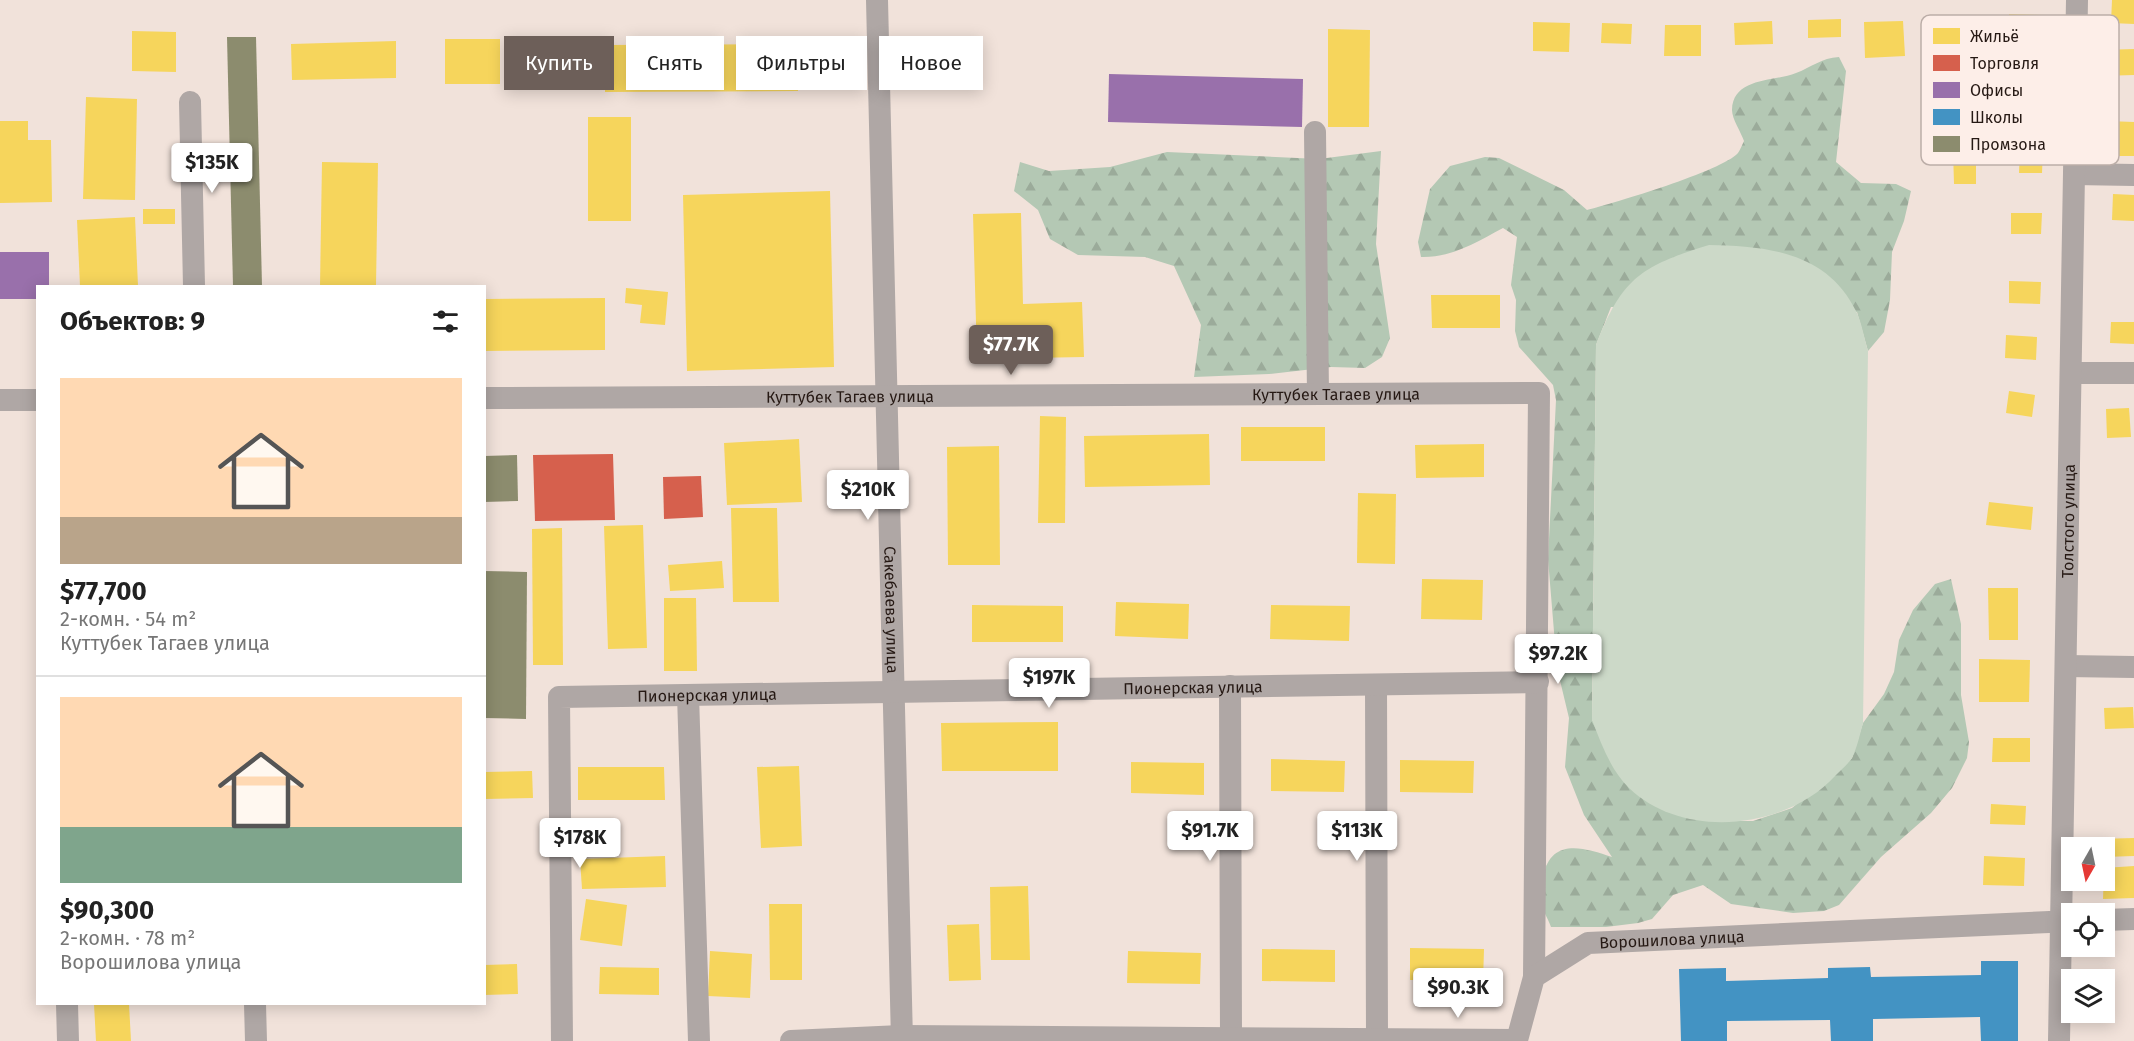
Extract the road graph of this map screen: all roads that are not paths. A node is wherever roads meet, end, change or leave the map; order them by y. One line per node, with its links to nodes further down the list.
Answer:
1 (877, 0): 13 (street, Сакебаева улица)
2 (2077, 0): 3 (street, Толстого улица)
3 (2077, 15)
4 (190, 102): 9 (street)
5 (1315, 132): 12 (street)
6 (2074, 165): 7 (street, Толстого улица)
7 (2074, 174): 8 (street); 10 (street, Толстого улица)
8 (2134, 175)
9 (194, 285)
10 (2071, 373): 11 (street); 17 (street, Толстого улица)
11 (2134, 373)
12 (1318, 394): 13 (street, Куттубек Тагаев улица); 19 (street, Куттубек Тагаев улица)
13 (885, 396): 14 (street, Куттубек Тагаев улица); 22 (street, Сакебаева улица)
14 (486, 398)
15 (0, 400): 16 (street)
16 (36, 400)
17 (2066, 666): 18 (street); 24 (street, Толстого улица)
18 (2134, 667)
19 (1538, 682): 20 (street, Пионерская улица); 29 (street)
20 (1376, 685): 21 (street, Пионерская улица); 34 (street)
21 (1230, 686): 22 (street, Пионерская улица); 32 (street)
22 (893, 690): 23 (street, Пионерская улица); 33 (street, Сакебаева улица)
23 (688, 695): 38 (street, Пионерская улица); 39 (street)
24 (2066, 903)
25 (2134, 919): 26 (street)
26 (2115, 920)
27 (2061, 921): 29 (street, Ворошилова улица)
28 (2064, 957): 41 (street, Толстого улица)
29 (1534, 977): 35 (street)
30 (67, 1005): 36 (street)
31 (255, 1005): 37 (street)
32 (1231, 1038): 33 (street); 34 (street)
33 (902, 1039): 40 (street)
34 (1377, 1039): 35 (street)
35 (1517, 1040)
36 (68, 1041)
37 (256, 1041)
38 (562, 1041)
39 (699, 1041)
40 (791, 1041)
41 (2059, 1041)

